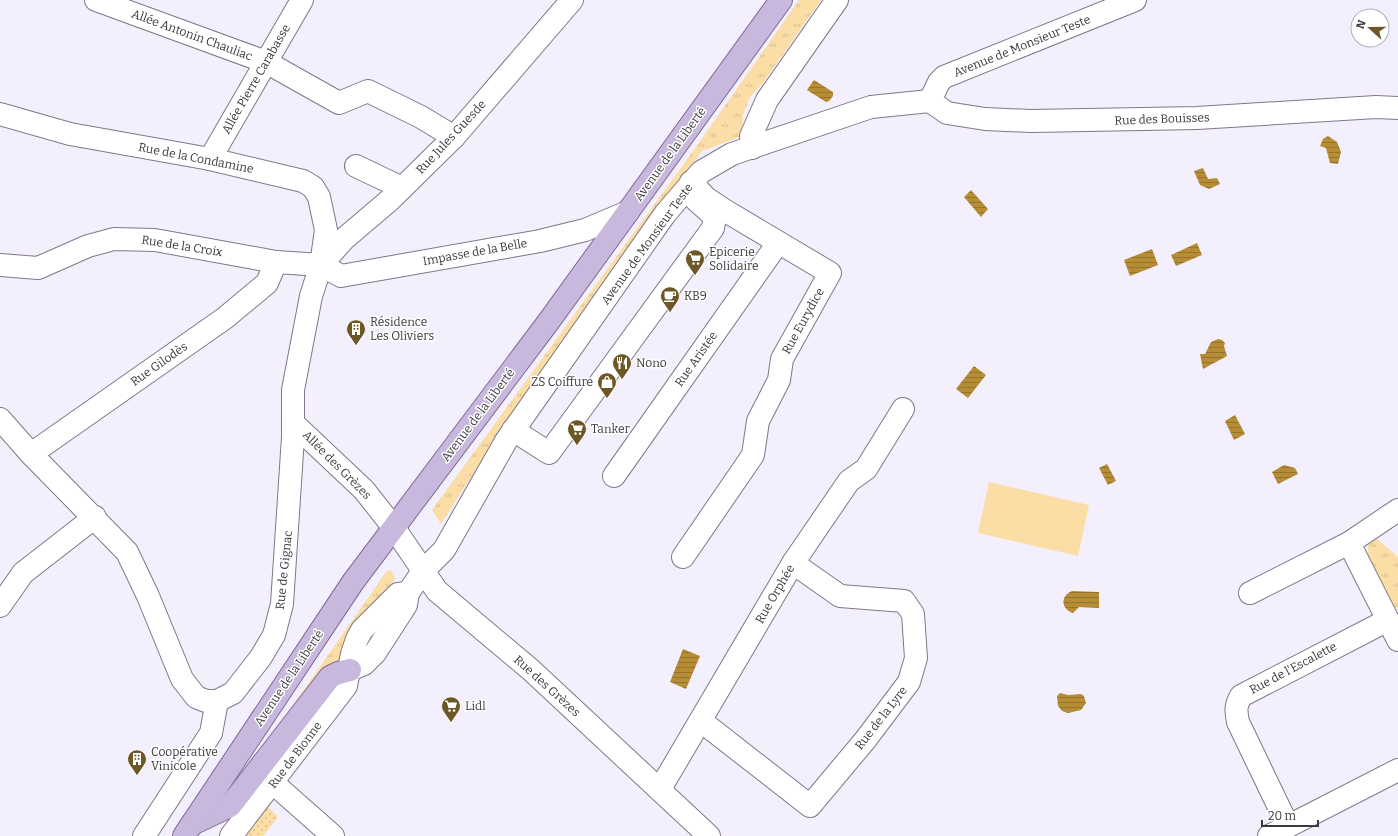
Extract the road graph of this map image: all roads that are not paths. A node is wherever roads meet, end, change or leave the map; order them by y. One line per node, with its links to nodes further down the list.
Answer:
1 (96, 0): 7 (street, Allée Antonin Chauliac)
2 (302, 0): 7 (street, Allée Pierre Carabasse)
3 (572, 0): 11 (street, Rue Jules Guesde)
4 (781, 0): 17 (main road, Avenue de la Liberté)
5 (838, 0): 12 (street)
6 (1134, 0): 8 (street, Avenue de Monsieur Teste)
7 (266, 62): 11 (street, Allée Antonin Chauliac); 13 (street, Allée Pierre Carabasse)
8 (930, 101): 9 (street, Rue des Bouisses); 12 (street, Avenue de Monsieur Teste)
9 (1398, 108)
10 (0, 114): 13 (street, Rue de la Condamine)
11 (454, 137): 16 (street, Rue Jules Guesde)
12 (752, 148): 15 (street, Avenue de Monsieur Teste)
13 (210, 159): 21 (street, Rue de la Condamine)
14 (356, 166): 16 (street)
15 (687, 187): 18 (street, Rue Eurydice); 25 (street, Avenue de Monsieur Teste); 25 (street)
16 (402, 188): 21 (street, Rue Jules Guesde)
17 (628, 212): 21 (street, Impasse de la Belle); 30 (main road, Avenue de la Liberté)
18 (778, 243): 27 (street, Rue Aristée); 32 (street, Rue Eurydice)
19 (276, 262): 20 (street, Rue de la Croix); 21 (street, Rue de la Croix); 26 (street, Rue Gilodès)
20 (0, 265)
21 (322, 265): 24 (street, Rue de Gignac)
22 (903, 408): 33 (street, Rue Orphée)
23 (0, 419): 26 (street)
24 (293, 423): 30 (street, Allée des Grèzes); 40 (street, Rue de Gignac)
25 (513, 430): 34 (street, Avenue de Monsieur Teste)
26 (31, 454): 29 (street)
27 (614, 476)
28 (1398, 510): 31 (street)
29 (95, 518): 36 (street); 40 (street)
30 (394, 528): 34 (street, Rue des Grèzes); 45 (main road, Avenue de la Liberté)
31 (1349, 543): 35 (street); 37 (street)
32 (683, 557)
33 (793, 563): 41 (street, Rue Orphée); 41 (street, Rue de la Lyre)
34 (423, 571): 39 (street); 44 (street, Rue des Grèzes)
35 (1250, 593)
36 (0, 606)
37 (1388, 620): 38 (street); 46 (street, Rue de l'Escalette)
38 (1398, 640)
39 (350, 670): 43 (street, Rue de Bionne); 45 (main road)
40 (217, 702): 47 (street)
41 (701, 721): 44 (street, Rue Orphée)
42 (1398, 770): 46 (street)
43 (273, 783): 48 (street, Rue de Bionne); 49 (street)
44 (660, 789): 50 (street, Rue des Grèzes)
45 (187, 830)
46 (1279, 831)
47 (144, 836)
48 (232, 836)
49 (332, 836)
50 (709, 836)

